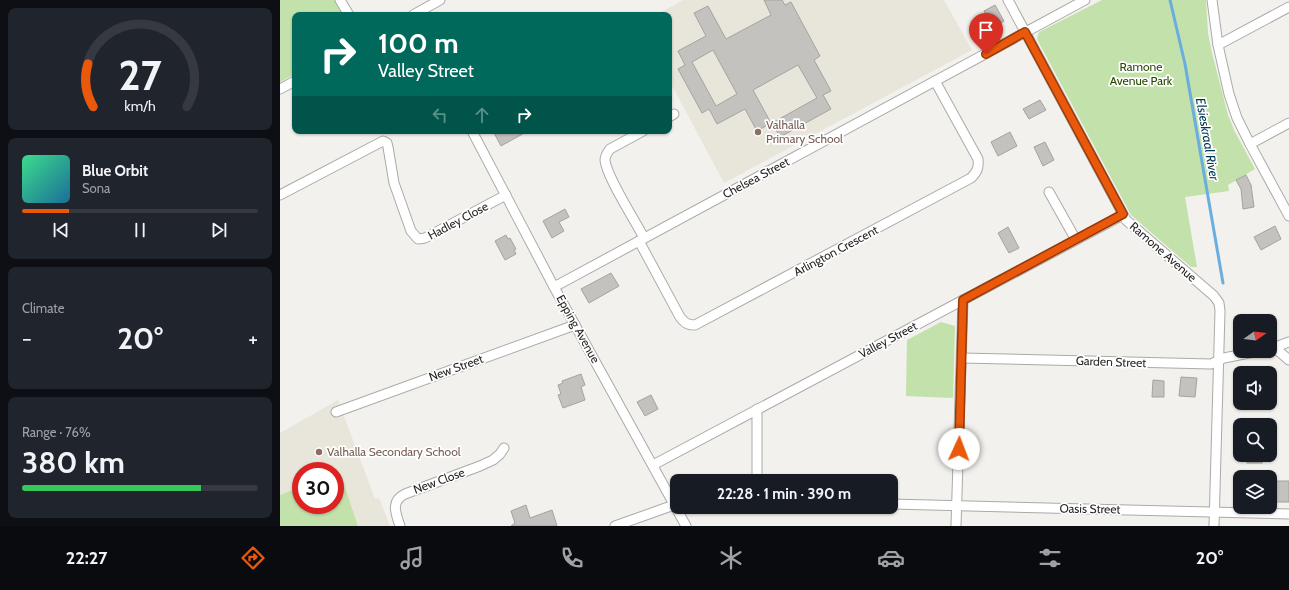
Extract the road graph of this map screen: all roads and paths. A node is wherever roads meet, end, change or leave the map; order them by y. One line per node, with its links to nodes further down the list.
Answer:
1 (340, 0): 7 (street)
2 (440, 0): 8 (street)
3 (1008, 0): 9 (street, Ramone Avenue)
4 (1085, 0): 9 (street, Chelsea Street)
5 (1212, 0): 10 (street)
6 (1289, 7): 10 (street)
7 (347, 12)
8 (418, 12)
9 (1025, 32): 12 (street, Chelsea Street); 21 (street, Ramone Avenue)
10 (1218, 45): 17 (street)
11 (292, 82): 13 (street)
12 (935, 82): 23 (street, Chelsea Street); 23 (street, Arlington Crescent)
13 (280, 89)
14 (1289, 123): 17 (street)
15 (474, 134): 20 (street, Epping Avenue)
16 (638, 134): 23 (street)
17 (1250, 144): 22 (street)
18 (1049, 192): 24 (street)
19 (280, 195): 20 (street, Hadley Close)
20 (506, 195): 25 (street, Epping Avenue)
21 (1123, 214): 24 (street, Valley Street); 34 (street, Ramone Avenue)
22 (1289, 216)
23 (642, 240): 25 (street, Chelsea Street)
24 (1076, 240): 26 (street, Valley Street)
25 (554, 287): 27 (street, Epping Avenue)
26 (963, 300): 32 (street); 35 (street, Valley Street)
27 (575, 324): 36 (street, New Street); 38 (street, Epping Avenue)
28 (1289, 342): 29 (street)
29 (1277, 346)
30 (1277, 351): 33 (street)
31 (1233, 356): 34 (street, Garden Street)
32 (962, 358): 34 (street, Garden Street); 42 (street)
33 (1289, 360)
34 (1219, 361): 44 (street, Ramone Avenue)
35 (757, 409): 38 (street, Valley Street); 39 (street)
36 (336, 412)
37 (504, 448): 47 (street, New Close)
38 (653, 465): 40 (street, Epping Avenue)
39 (757, 474)
40 (670, 493)
41 (898, 504): 42 (street, Oasis Street)
42 (957, 506): 44 (street, Oasis Street); 50 (street)
43 (670, 511): 48 (street)
44 (1214, 512): 46 (street, Oasis Street); 51 (street, Ramone Avenue)
45 (681, 514): 49 (street, Epping Avenue)
46 (1289, 514)
47 (400, 526)
48 (616, 526)
49 (686, 526)
50 (956, 526)
51 (1214, 526)

